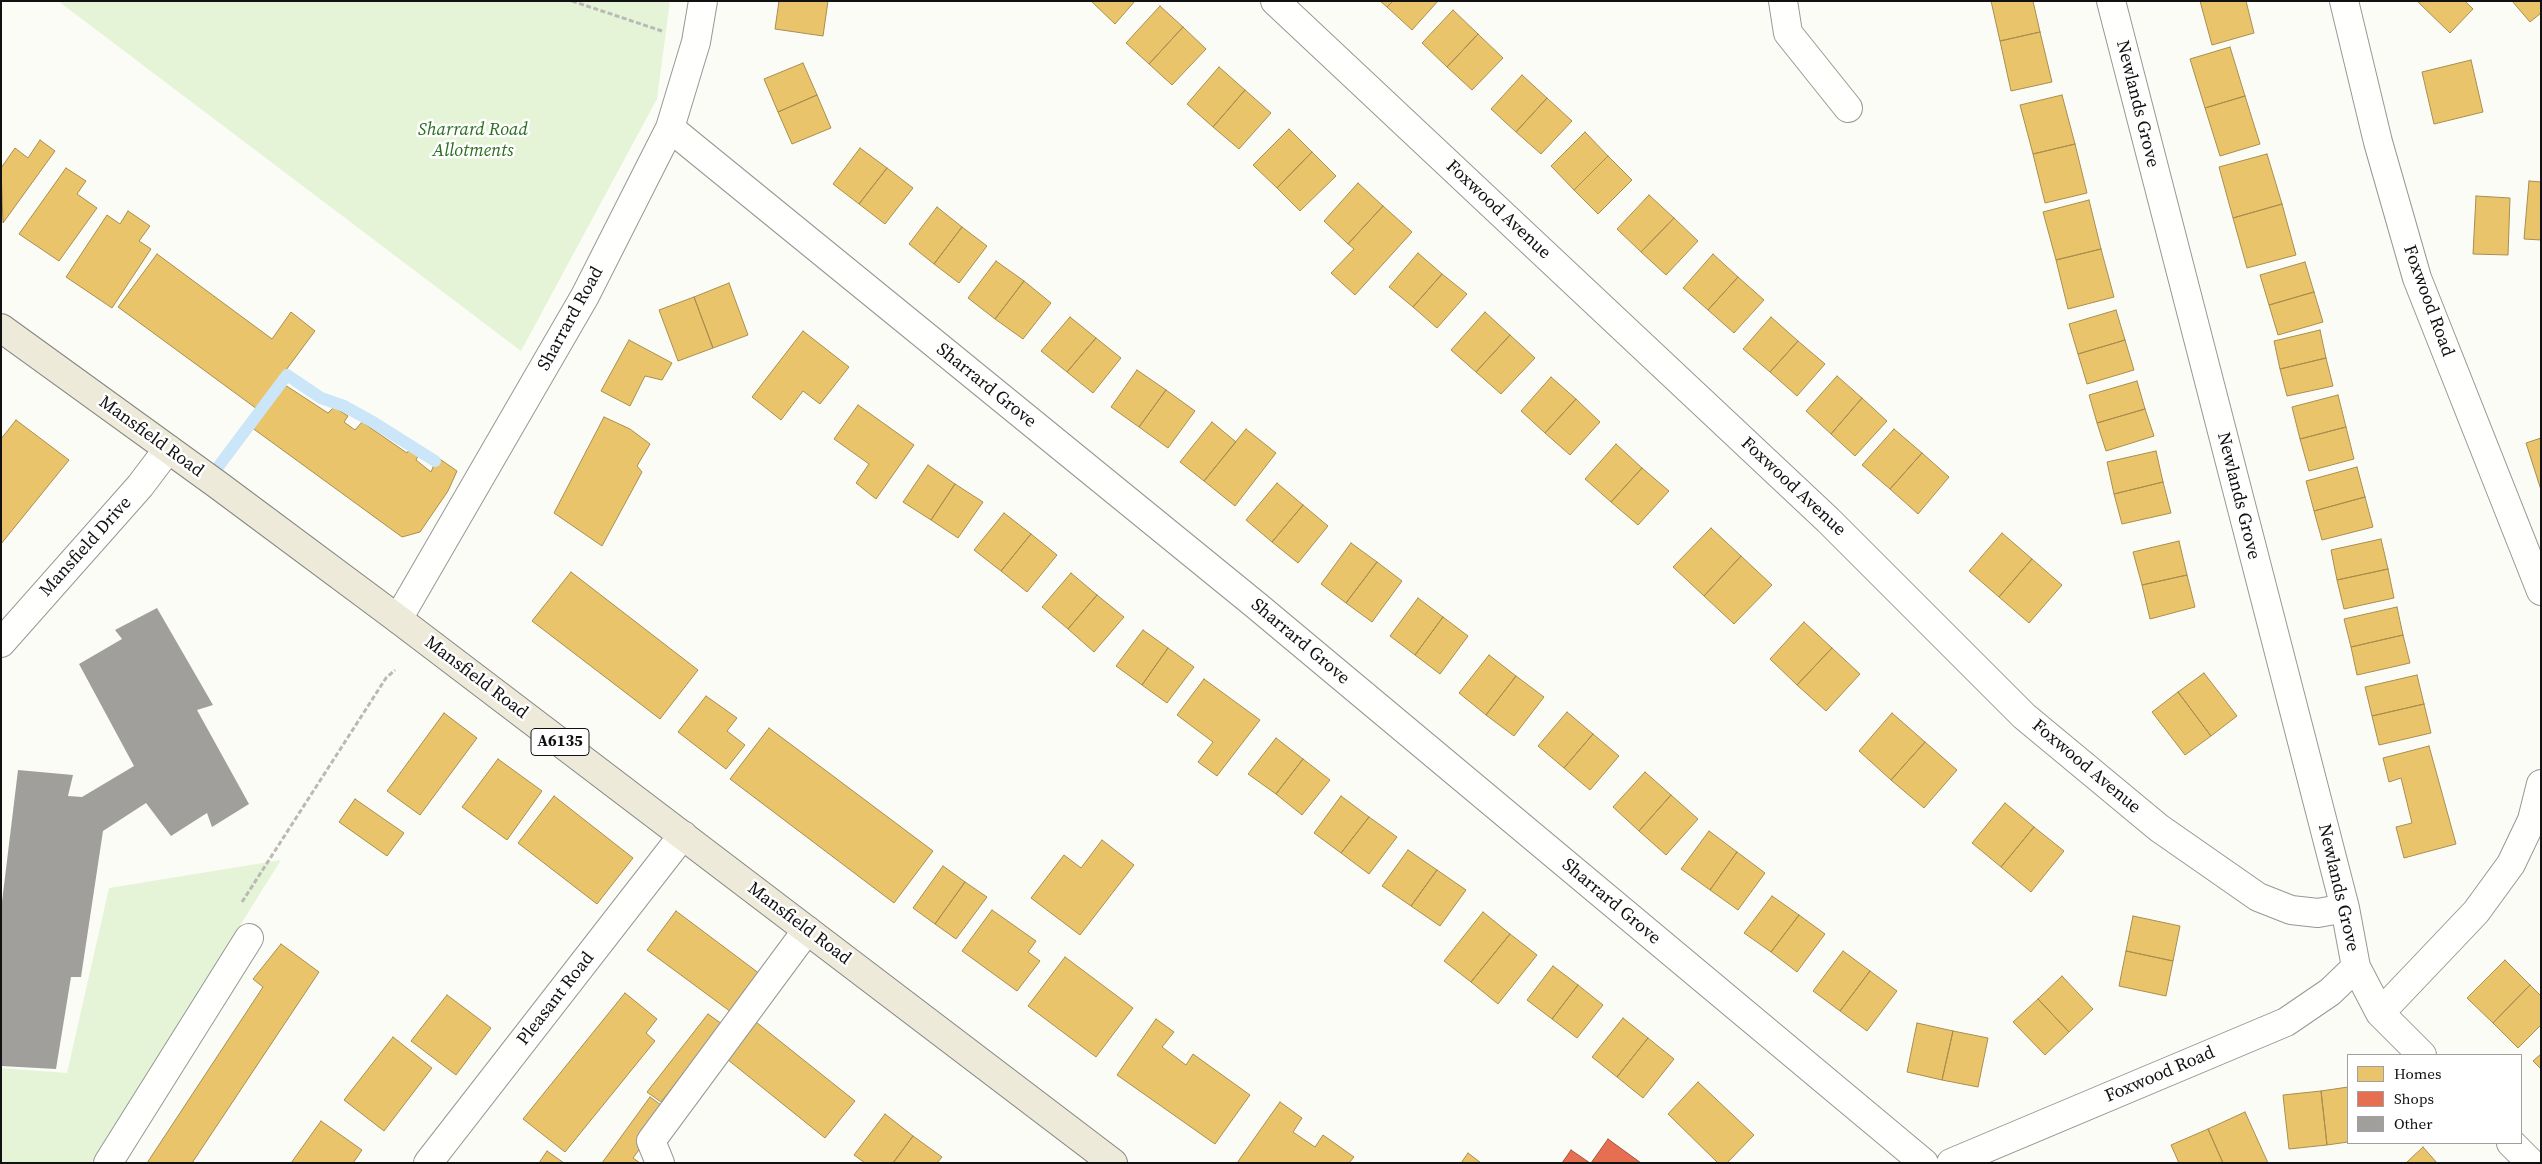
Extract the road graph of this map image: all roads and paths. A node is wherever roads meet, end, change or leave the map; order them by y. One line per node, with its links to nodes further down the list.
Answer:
1 (572, 1): 7 (path)
2 (704, 1): 7 (street, Sharrard Road)
3 (1274, 1): 18 (street, Foxwood Avenue)
4 (1783, 1): 8 (street)
5 (2111, 1): 18 (street, Newlands Grove)
6 (2344, 1): 12 (street, Foxwood Road)
7 (696, 42): 9 (street, Sharrard Road)
8 (1848, 108)
9 (670, 128): 13 (street, Sharrard Road); 29 (street, Sharrard Grove)
10 (1, 328): 11 (main road, Mansfield Road / A6135)
11 (168, 449): 13 (main road, Mansfield Road / A6135); 14 (street, Mansfield Drive)
12 (2541, 591)
13 (398, 619): 17 (main road, Mansfield Road / A6135)
14 (1, 643)
15 (395, 670): 20 (path)
16 (2541, 784): 22 (street)
17 (683, 835): 19 (main road, Mansfield Road / A6135); 26 (street, Pleasant Road)
18 (2345, 908): 21 (street, Newlands Grove)
19 (807, 930): 27 (street); 28 (main road, Mansfield Road / A6135)
20 (249, 938): 25 (street)
21 (2361, 978): 22 (street); 30 (street, Foxwood Road)
22 (2380, 1014): 23 (street)
23 (2421, 1054)
24 (2512, 1144): 31 (street)
25 (108, 1163)
26 (428, 1163)
27 (660, 1163)
28 (1113, 1163)
29 (1924, 1163)
30 (1951, 1163)
31 (2531, 1163)

